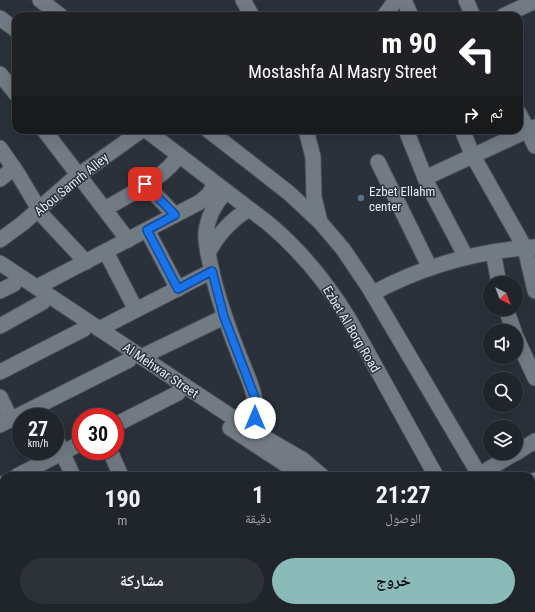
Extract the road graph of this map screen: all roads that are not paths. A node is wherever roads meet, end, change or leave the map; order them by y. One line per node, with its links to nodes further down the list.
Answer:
1 (40, 0): 7 (street)
2 (243, 0): 8 (street)
3 (396, 0): 9 (street)
4 (404, 0): 10 (street)
5 (466, 0): 11 (street)
6 (533, 4): 12 (street)
7 (56, 12)
8 (250, 12)
9 (387, 12)
10 (409, 12)
11 (471, 12)
12 (513, 12)
13 (0, 18): 14 (street)
14 (12, 27)
15 (5, 77): 16 (street)
16 (12, 88)
17 (523, 118): 18 (street)
18 (531, 129): 27 (street)
19 (47, 134): 33 (street)
20 (136, 134): 33 (street, Abou Samrh Alley)
21 (151, 134): 29 (street, Ezbet Al Borg Road)
22 (213, 134): 42 (street)
23 (307, 134): 42 (street)
24 (408, 134): 34 (street)
25 (464, 134): 30 (street)
26 (520, 134): 30 (street)
27 (535, 146)
28 (0, 148): 32 (street)
29 (179, 155): 36 (street); 37 (street, Ezbet Al Borg Road)
30 (473, 156): 34 (street); 46 (street)
31 (378, 162): 53 (street)
32 (14, 168): 35 (street); 38 (street)
33 (79, 175): 38 (street, Abou Samrh Alley); 39 (street)
34 (425, 178): 50 (street)
35 (0, 179)
36 (145, 184): 39 (street); 41 (street)
37 (221, 188): 40 (street, Ezbet Al Borg Road); 41 (street); 49 (street)
38 (38, 209): 44 (street, Abou Samrh Alley); 51 (street)
39 (105, 209): 45 (street)
40 (249, 209): 49 (street); 90 (street, Ezbet Al Borg Road)
41 (175, 215): 43 (street)
42 (320, 222): 62 (street)
43 (147, 230): 45 (street); 59 (street)
44 (0, 240)
45 (128, 240): 47 (street)
46 (530, 247): 48 (street); 61 (street)
47 (106, 252): 51 (street); 64 (street)
48 (493, 252): 50 (street); 56 (street)
49 (208, 253): 54 (street)
50 (466, 257): 53 (street)
51 (86, 262): 58 (street)
52 (0, 263): 58 (street, Al Mehwar Street)
53 (430, 268): 62 (street)
54 (212, 271): 59 (street); 65 (street)
55 (0, 274): 57 (street, Al Mehwar Street)
56 (498, 276)
57 (14, 284): 60 (street); 63 (street, Al Mehwar Street)
58 (37, 288): 68 (street, Al Mehwar Street)
59 (178, 289): 64 (street)
60 (0, 291)
61 (535, 291)
62 (373, 293): 91 (street)
63 (43, 302): 66 (street); 67 (street, Al Mehwar Street)
64 (136, 310): 68 (street)
65 (224, 317): 70 (street); 78 (street)
66 (0, 326)
67 (84, 329): 70 (street, Al Mehwar Street); 71 (street)
68 (99, 329): 70 (street, Al Mehwar Street)
69 (523, 351): 72 (street)
70 (135, 359): 73 (street, Al Mehwar Street); 75 (street); 78 (street, Al Mehwar Street)
71 (0, 372)
72 (534, 374)
73 (178, 393): 76 (street); 88 (street, Al Mehwar Street)
74 (0, 397): 77 (street)
75 (49, 408)
76 (124, 420)
77 (5, 422)
78 (250, 429): 89 (street, Al Mehwar Street)
79 (535, 441): 80 (street)
80 (523, 449)
81 (64, 454): 86 (street)
82 (48, 460): 85 (street)
83 (114, 460): 87 (street)
84 (505, 460): 92 (street)
85 (25, 472)
86 (71, 472)
87 (119, 472)
88 (297, 472)
89 (317, 472)
90 (434, 472)
91 (478, 472)
92 (486, 472)

